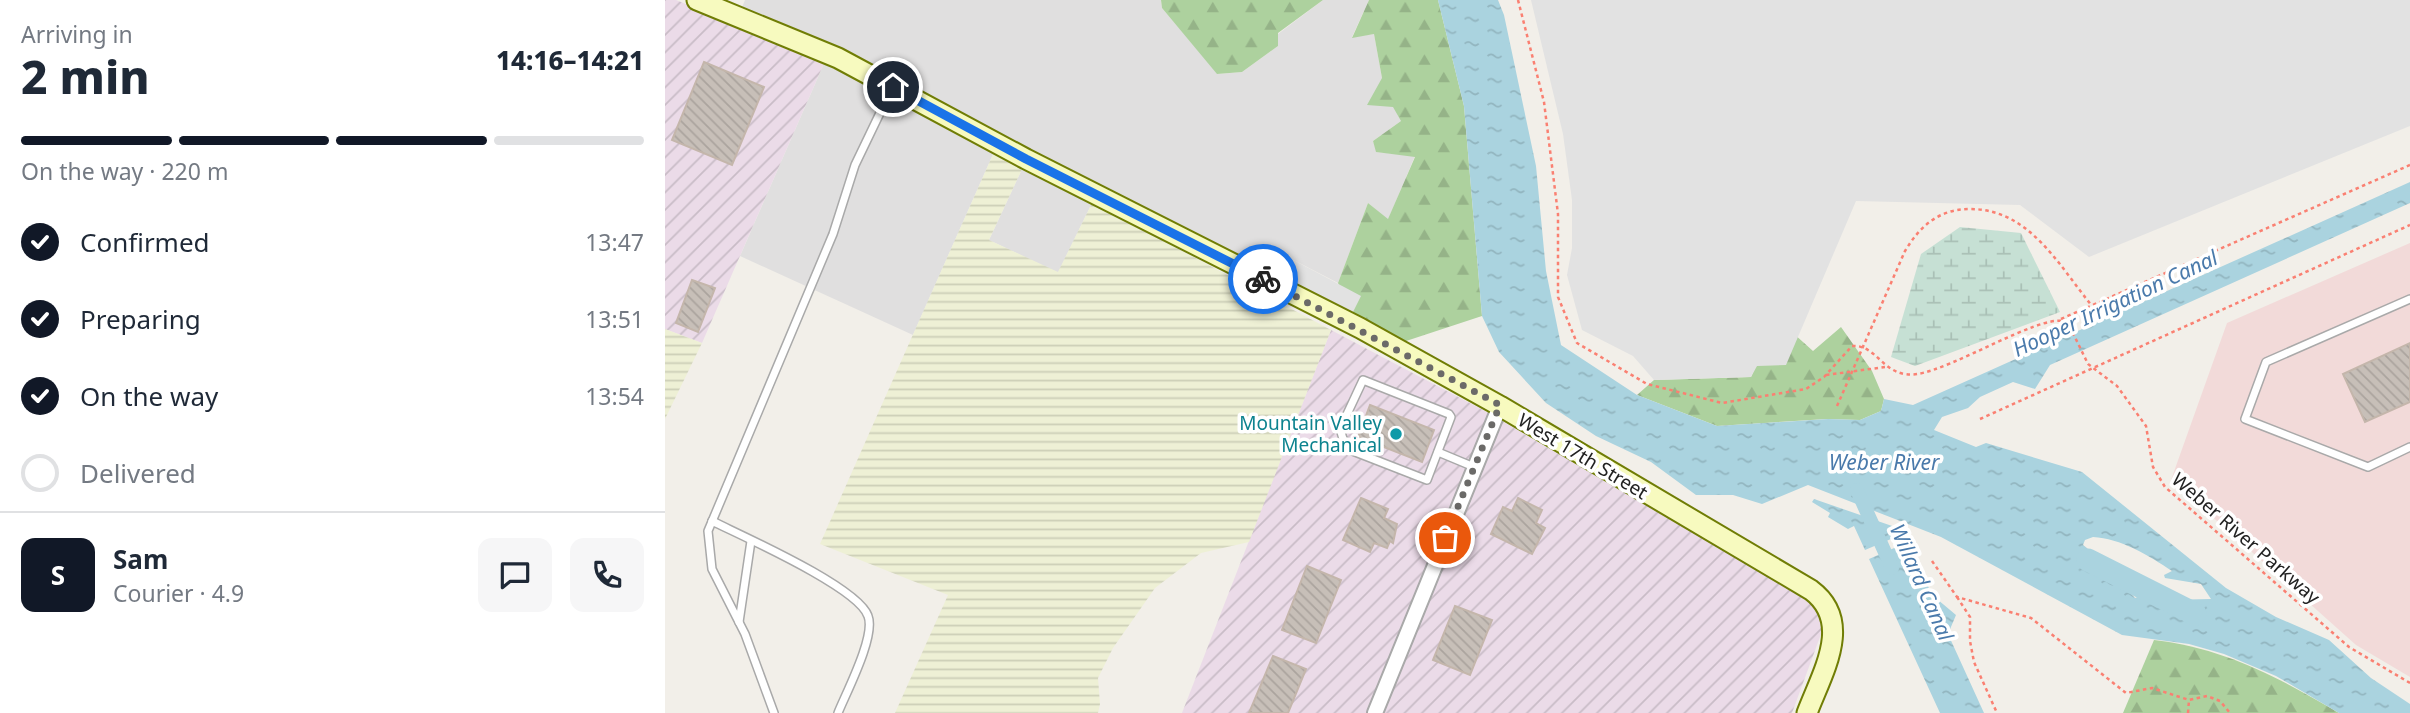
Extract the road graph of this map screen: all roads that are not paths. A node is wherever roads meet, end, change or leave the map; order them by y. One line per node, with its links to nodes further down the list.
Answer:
1 (697, 0): 2 (street, West 17th Street)
2 (893, 87): 4 (street, West 17th Street); 8 (lane)
3 (2410, 299): 5 (lane)
4 (1500, 405): 7 (street); 14 (street, West 17th Street)
5 (2410, 447)
6 (1438, 452): 6 (lane); 7 (lane)
7 (1474, 467): 13 (street)
8 (712, 521): 9 (lane); 10 (lane)
9 (751, 541): 10 (lane); 12 (lane)
10 (739, 622): 11 (lane)
11 (774, 713)
12 (838, 713)
13 (1375, 713)
14 (1807, 713)

